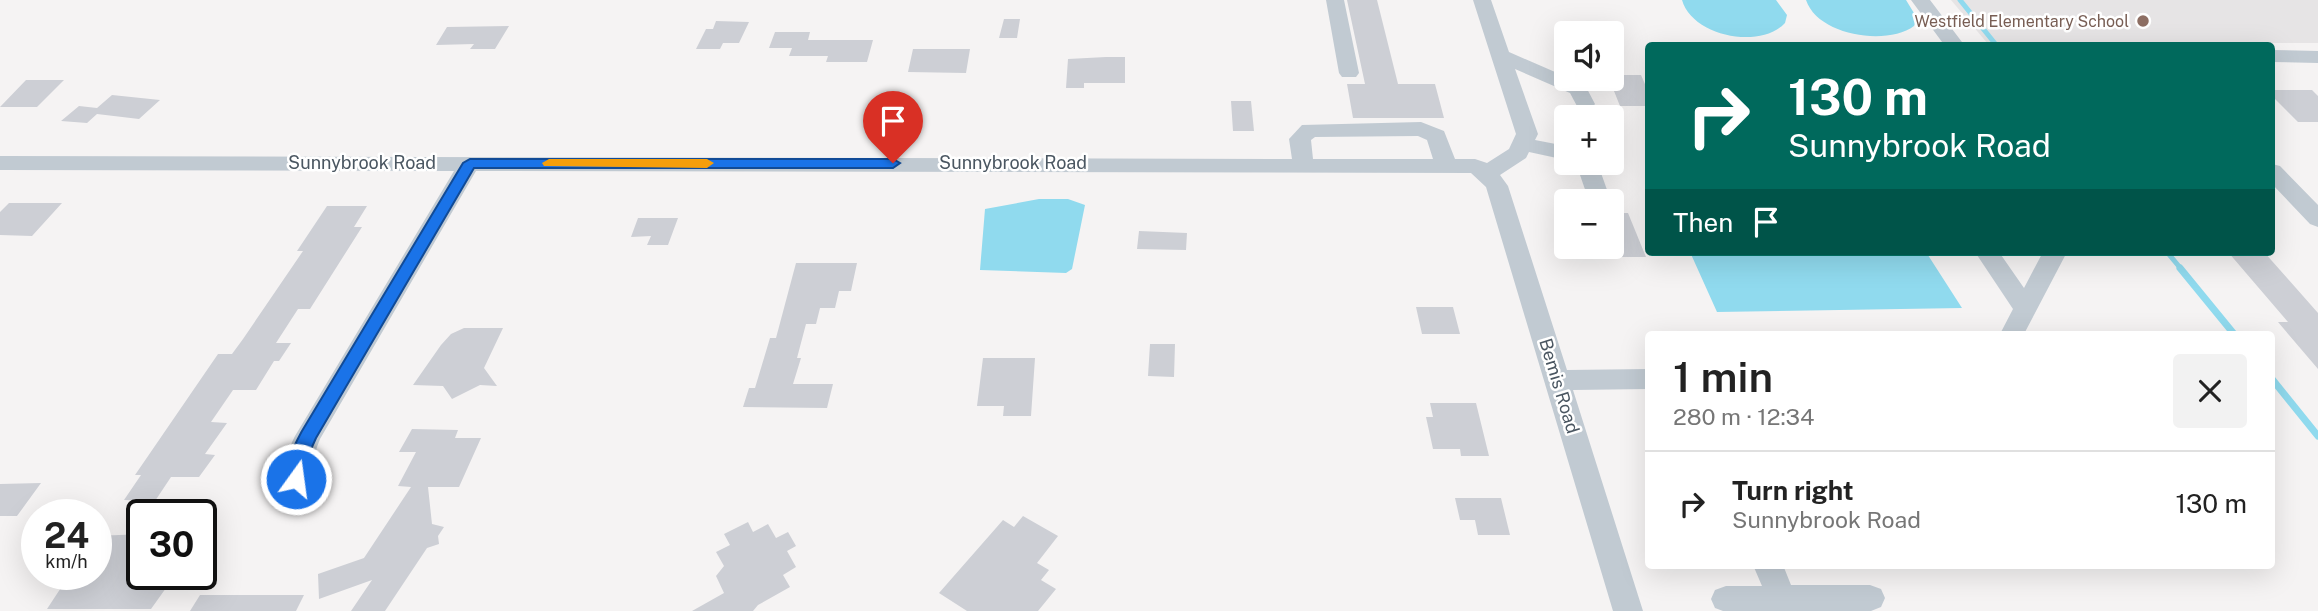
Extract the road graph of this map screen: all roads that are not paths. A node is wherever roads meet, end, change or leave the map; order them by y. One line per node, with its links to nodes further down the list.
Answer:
1 (1335, 0): 8 (street)
2 (1482, 0): 5 (street)
3 (1920, 0): 4 (street)
4 (1953, 42)
5 (1498, 54): 9 (street); 10 (street)
6 (2275, 56): 7 (street)
7 (2318, 57)
8 (1349, 73)
9 (1585, 104)
10 (1524, 144): 11 (street); 16 (street)
11 (1554, 150)
12 (0, 163): 13 (street, Sunnybrook Road)
13 (470, 163): 14 (street, Sunnybrook Road); 25 (street)
14 (1303, 163): 15 (street, Sunnybrook Road); 15 (street)
15 (1445, 163): 16 (street, Sunnybrook Road)
16 (1483, 170): 24 (street, Bemis Road)
17 (2275, 174): 18 (street)
18 (2318, 219)
19 (1990, 256): 21 (street)
20 (2053, 256): 21 (street)
21 (2026, 309): 22 (street)
22 (2014, 331)
23 (1645, 379): 24 (street)
24 (1557, 380): 30 (street, Bemis Road)
25 (293, 499)
26 (1770, 569): 29 (street)
27 (1870, 598): 29 (street)
28 (1726, 599): 29 (street)
29 (1782, 599)
30 (1628, 611)

